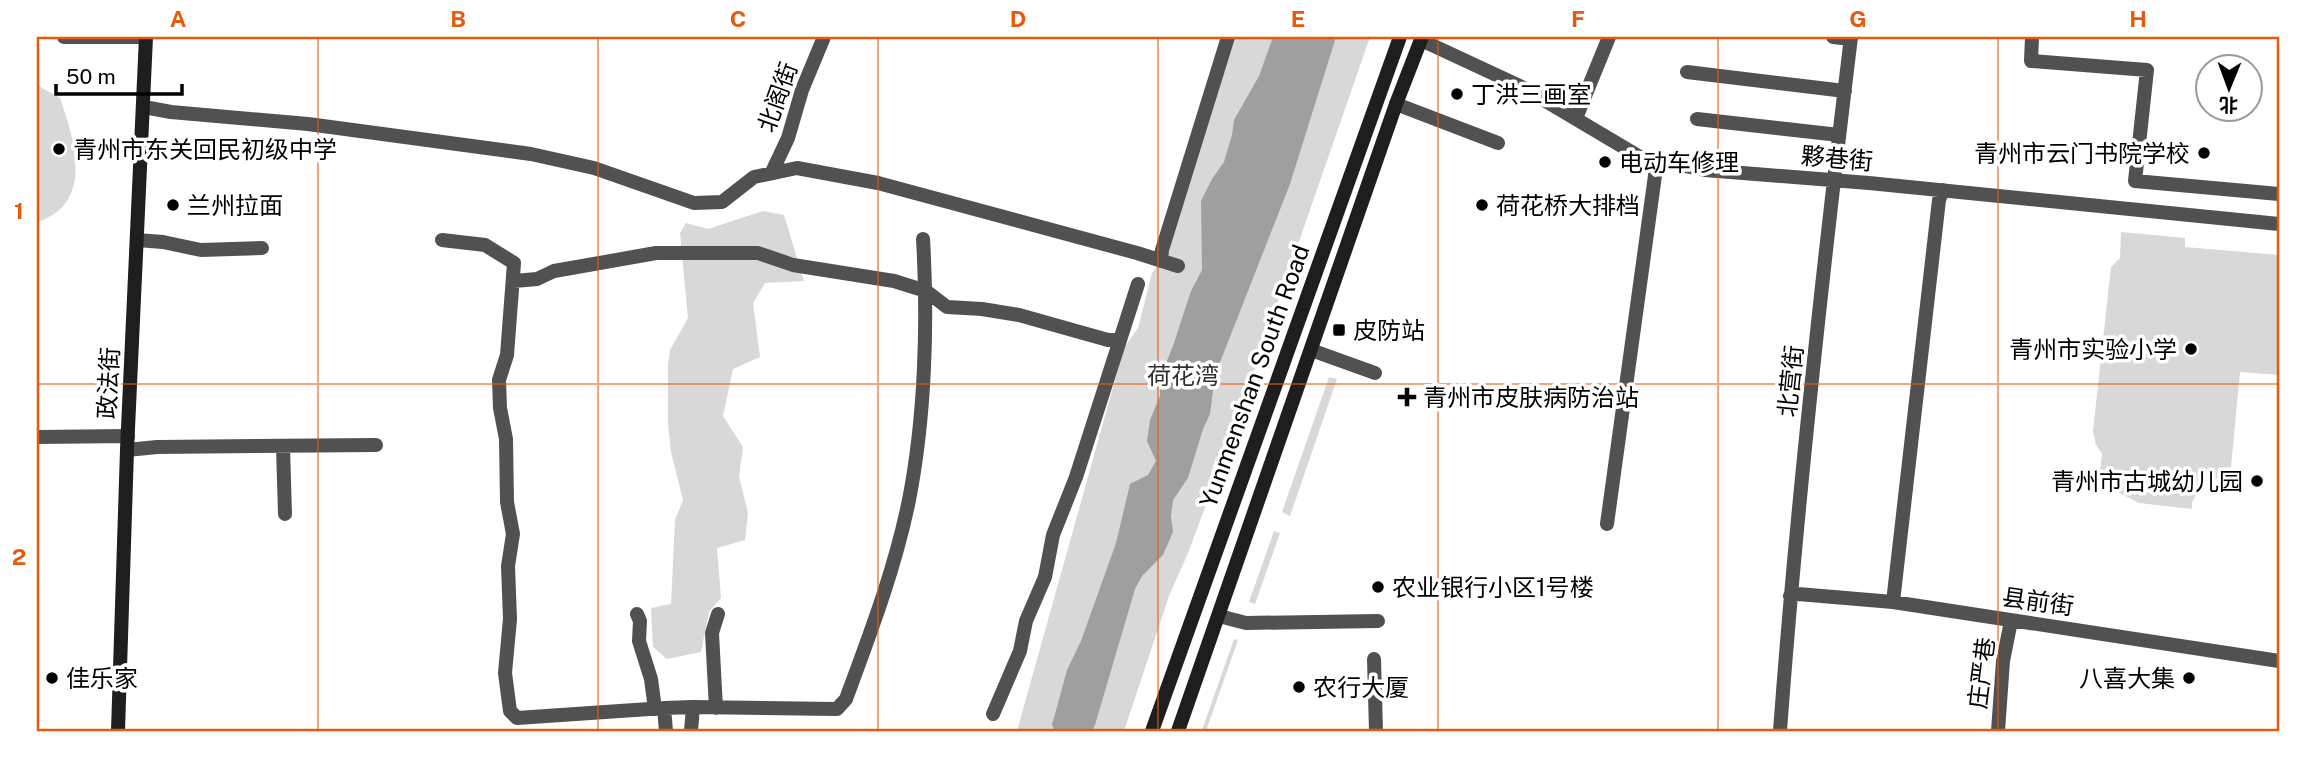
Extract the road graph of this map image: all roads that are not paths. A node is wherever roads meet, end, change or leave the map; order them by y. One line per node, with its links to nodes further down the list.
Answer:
1 (64, 37): 2 (street)
2 (146, 37): 14 (main road, 政法街)
3 (824, 37): 20 (street, 北阁街)
4 (1228, 37): 29 (street)
5 (1400, 37): 35 (main road, Yunmenshan South Road)
6 (1609, 37): 15 (street)
7 (1833, 37): 9 (street)
8 (2032, 37): 23 (street)
9 (1851, 38): 12 (street, 北营街)
10 (1421, 39): 13 (main road, Yunmenshan South Road); 15 (street, 夥巷街)
11 (1687, 72): 12 (street)
12 (1845, 91): 17 (street, 北营街)
13 (1396, 104): 18 (street); 36 (main road, Yunmenshan South Road)
14 (144, 107): 20 (street); 26 (main road, 政法街)
15 (1576, 118): 19 (street, 夥巷街)
16 (1697, 119): 17 (street)
17 (1839, 135): 21 (street, 北营街)
18 (1498, 143)
19 (1657, 161): 21 (street, 夥巷街); 43 (street)
20 (772, 172): 29 (street)
21 (1834, 180): 22 (street, 夥巷街); 44 (street, 北营街)
22 (1943, 190): 24 (street, 夥巷街); 45 (street)
23 (2279, 194)
24 (2279, 224)
25 (923, 239): 33 (street)
26 (137, 240): 28 (street); 39 (main road, 政法街)
27 (442, 240): 31 (street)
28 (262, 248)
29 (1161, 261): 30 (street)
30 (1178, 267)
31 (514, 281): 33 (street); 54 (street)
32 (1138, 284): 56 (street)
33 (926, 291): 34 (street); 55 (street)
34 (1121, 340)
35 (1290, 343): 36 (main road); 60 (main road, Yunmenshan South Road)
36 (1311, 350): 37 (street); 48 (main road, Yunmenshan South Road)
37 (1375, 373)
38 (37, 437): 39 (street)
39 (127, 443): 41 (street); 57 (main road, 政法街)
40 (376, 445): 41 (street)
41 (283, 447): 42 (street)
42 (285, 514)
43 (1608, 524)
44 (1790, 596): 45 (street, 县前街); 63 (street, 北营街)
45 (1893, 602): 50 (street, 县前街)
46 (637, 614): 54 (street)
47 (718, 614): 55 (street)
48 (1219, 616): 49 (street); 61 (main road, Yunmenshan South Road)
49 (1378, 621)
50 (2011, 621): 52 (street, 县前街); 64 (street, 庄严巷)
51 (1374, 659): 62 (street)
52 (2279, 661)
53 (694, 707): 54 (street); 55 (street); 59 (street)
54 (660, 708): 58 (street)
55 (716, 708)
56 (993, 714)
57 (118, 731)
58 (666, 731)
59 (691, 731)
60 (1152, 731)
61 (1178, 731)
62 (1376, 731)
63 (1780, 731)
64 (1998, 731)

